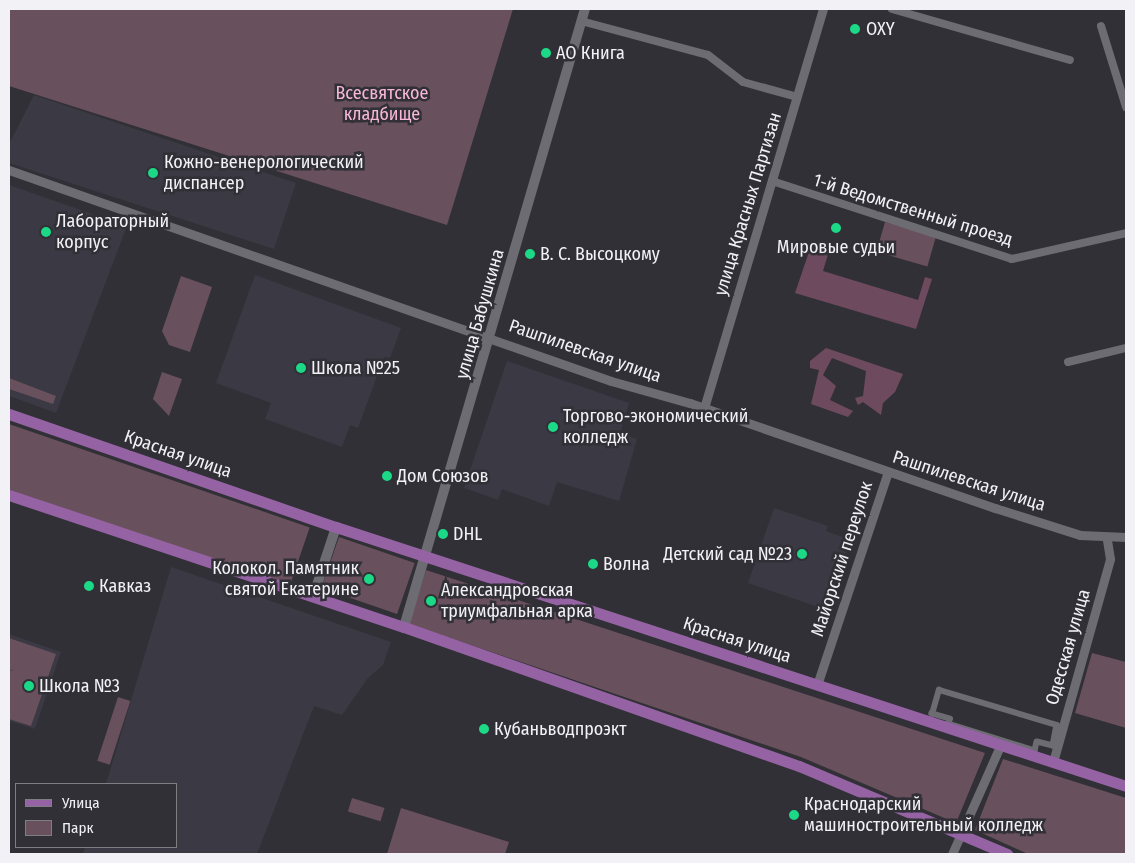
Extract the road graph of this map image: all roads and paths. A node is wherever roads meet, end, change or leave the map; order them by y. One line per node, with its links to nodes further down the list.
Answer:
1 (585, 9): 4 (main road, улица Бабушкина)
2 (823, 9): 7 (street, улица Красных Партизан)
3 (892, 9): 6 (street)
4 (581, 21): 7 (street); 12 (main road, улица Бабушкина)
5 (1101, 26): 8 (street)
6 (1070, 60)
7 (797, 97): 10 (street, улица Красных Партизан)
8 (1126, 107)
9 (9, 170): 12 (street, Рашпилевская улица)
10 (772, 181): 11 (street, 1-й Ведомственный проезд); 15 (street, улица Красных Партизан)
11 (1126, 233)
12 (491, 337): 15 (street, Рашпилевская улица); 22 (main road, улица Бабушкина)
13 (1126, 348): 14 (street)
14 (1068, 362)
15 (704, 408): 17 (street, Рашпилевская улица)
16 (9, 414): 19 (main road, Красная улица)
17 (888, 472): 21 (street, Рашпилевская улица); 25 (street, Майорский переулок)
18 (9, 495): 23 (main road)
19 (336, 527): 22 (main road, Красная улица); 23 (main road)
20 (1126, 537): 21 (street, Рашпилевская улица)
21 (1107, 539): 28 (street, Одесская улица)
22 (424, 556): 24 (main road, улица Бабушкина); 25 (main road, Красная улица)
23 (313, 597): 24 (main road)
24 (404, 627): 30 (main road)
25 (817, 685): 27 (main road, Красная улица)
26 (1057, 724): 26 (street)
27 (1000, 746): 28 (main road, Красная улица); 30 (street)
28 (1053, 762): 29 (main road, Красная улица)
29 (1126, 786)
30 (961, 834): 31 (street); 32 (main road)
31 (952, 854)
32 (1007, 854)

